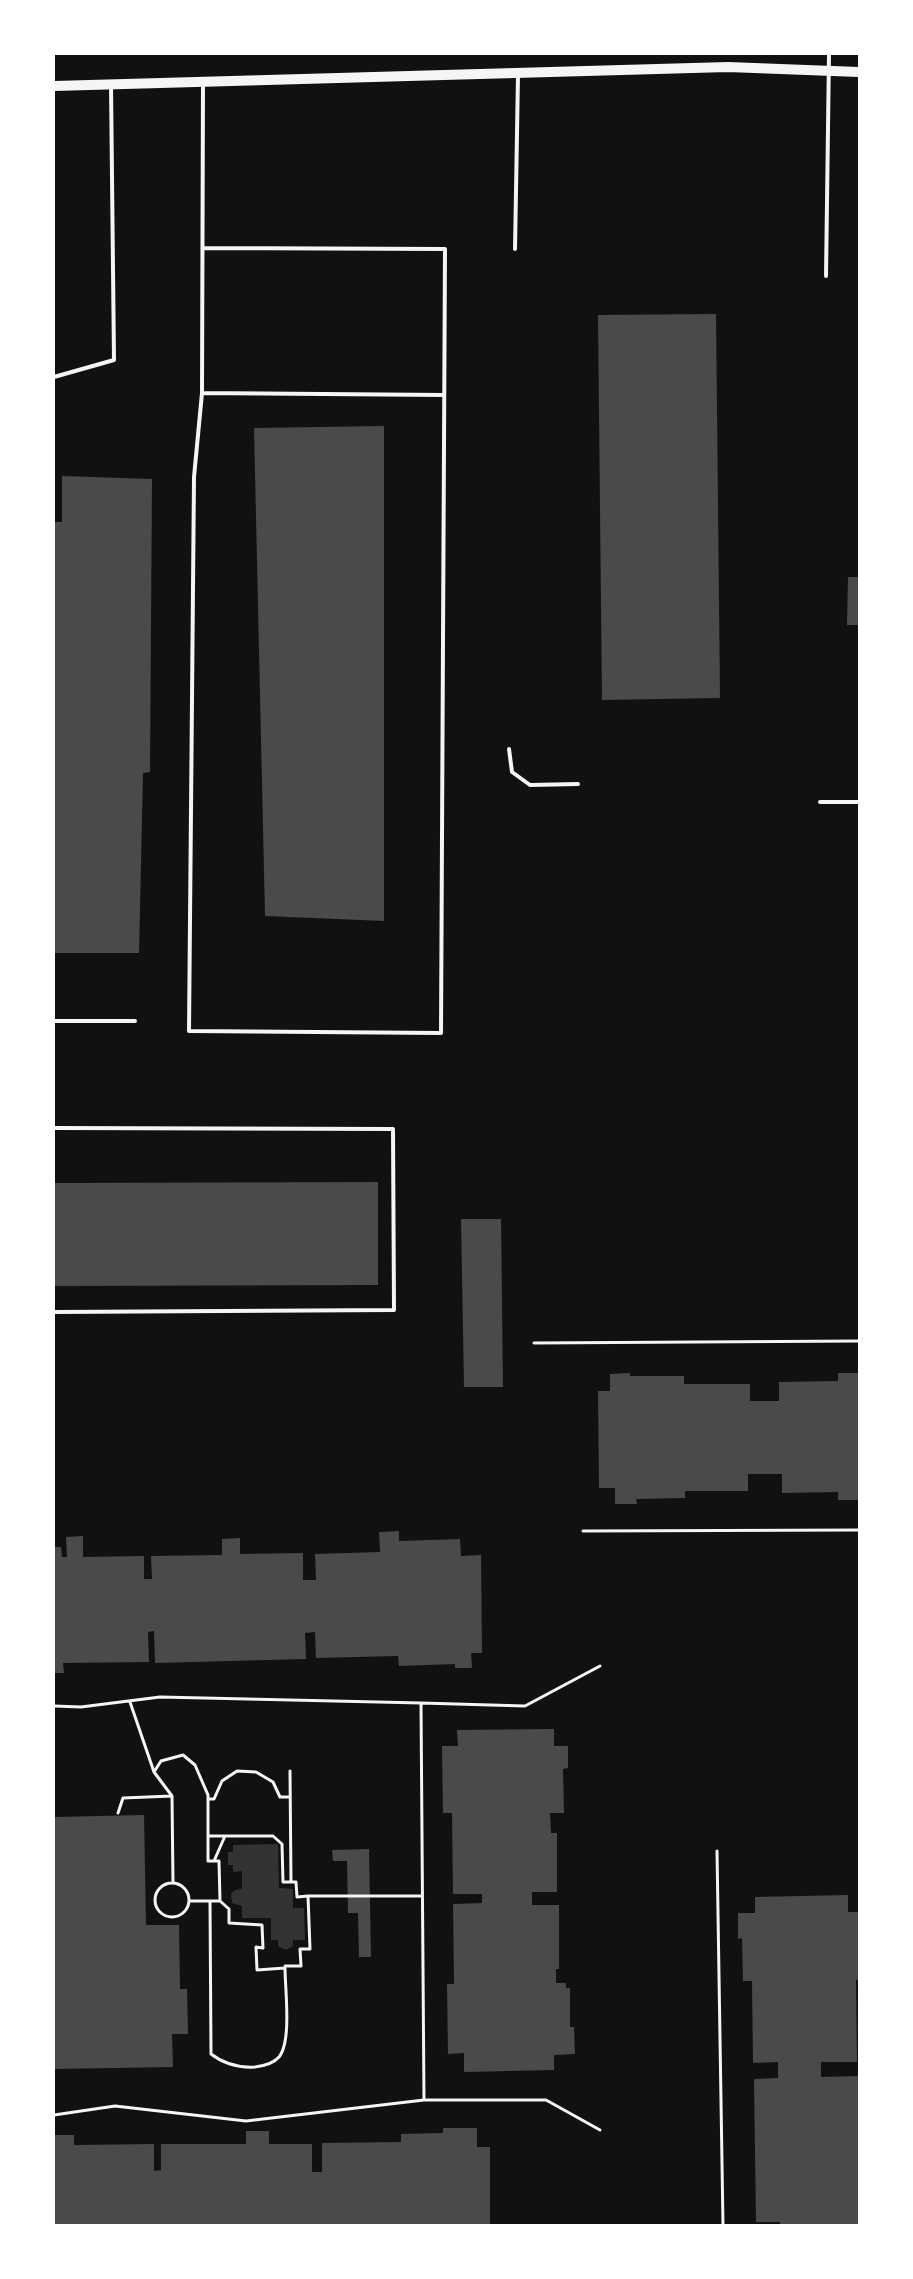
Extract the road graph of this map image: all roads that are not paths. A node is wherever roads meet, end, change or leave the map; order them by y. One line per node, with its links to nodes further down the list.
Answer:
1 (829, 54): 2 (lane)
2 (828, 70): 3 (main road); 4 (main road); 10 (lane)
3 (859, 72)
4 (518, 73): 5 (main road); 9 (lane)
5 (204, 82): 6 (main road); 8 (lane)
6 (111, 84): 7 (main road); 11 (lane)
7 (54, 86)
8 (202, 248): 12 (lane); 13 (lane)
9 (515, 249)
10 (826, 276)
11 (54, 377)
12 (202, 394): 13 (lane); 13 (lane)
13 (444, 395)
14 (509, 750): 15 (lane)
15 (578, 784)
16 (820, 802): 17 (lane)
17 (859, 802)
18 (54, 1021): 19 (lane)
19 (135, 1022)
20 (54, 1128): 21 (lane)
21 (54, 1312)

